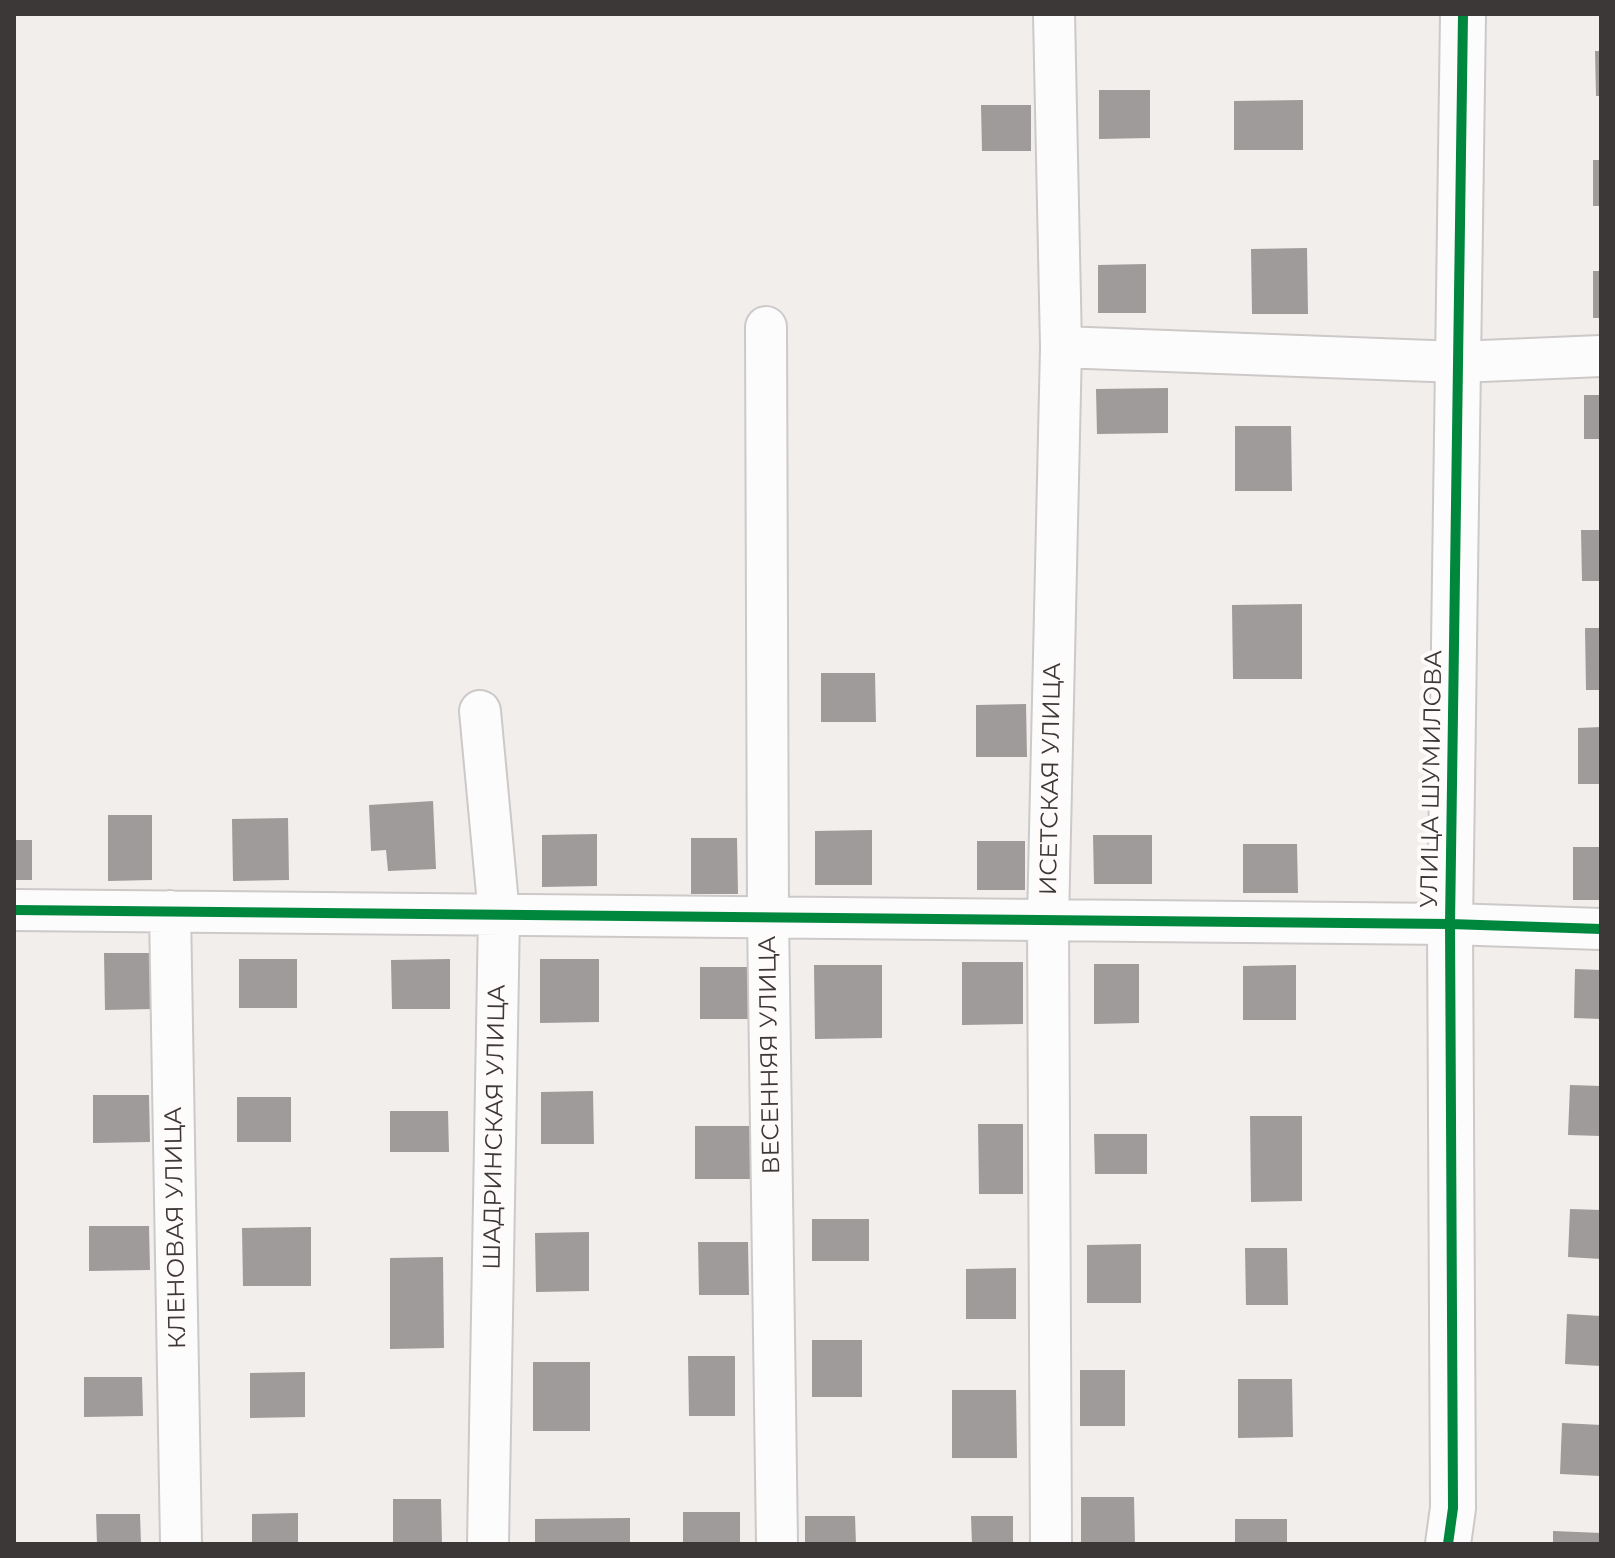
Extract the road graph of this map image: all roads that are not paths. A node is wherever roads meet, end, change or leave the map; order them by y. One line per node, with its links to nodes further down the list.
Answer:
1 (1054, 14): 4 (street, ИСЕТСКАЯ УЛИЦА)
2 (1463, 14): 6 (street, УЛИЦА ШУМИЛОВА)
3 (766, 327): 11 (street, ВЕСЕННЯЯ УЛИЦА)
4 (1061, 347): 6 (street); 12 (street, ИСЕТСКАЯ УЛИЦА)
5 (1601, 356): 6 (street)
6 (1458, 362): 13 (street, УЛИЦА ШУМИЛОВА)
7 (480, 711): 10 (street, ШАДРИНСКАЯ УЛИЦА)
8 (14, 910): 9 (street)
9 (170, 911): 10 (street); 15 (street, КЛЕНОВАЯ УЛИЦА)
10 (499, 915): 11 (street); 16 (street, ШАДРИНСКАЯ УЛИЦА)
11 (768, 917): 12 (street); 17 (street, ВЕСЕННЯЯ УЛИЦА)
12 (1048, 920): 13 (street); 18 (street, ИСЕТСКАЯ УЛИЦА)
13 (1450, 924): 14 (street); 19 (street, УЛИЦА ШУМИЛОВА)
14 (1601, 929)
15 (181, 1544)
16 (488, 1544)
17 (777, 1544)
18 (1051, 1544)
19 (1448, 1544)

